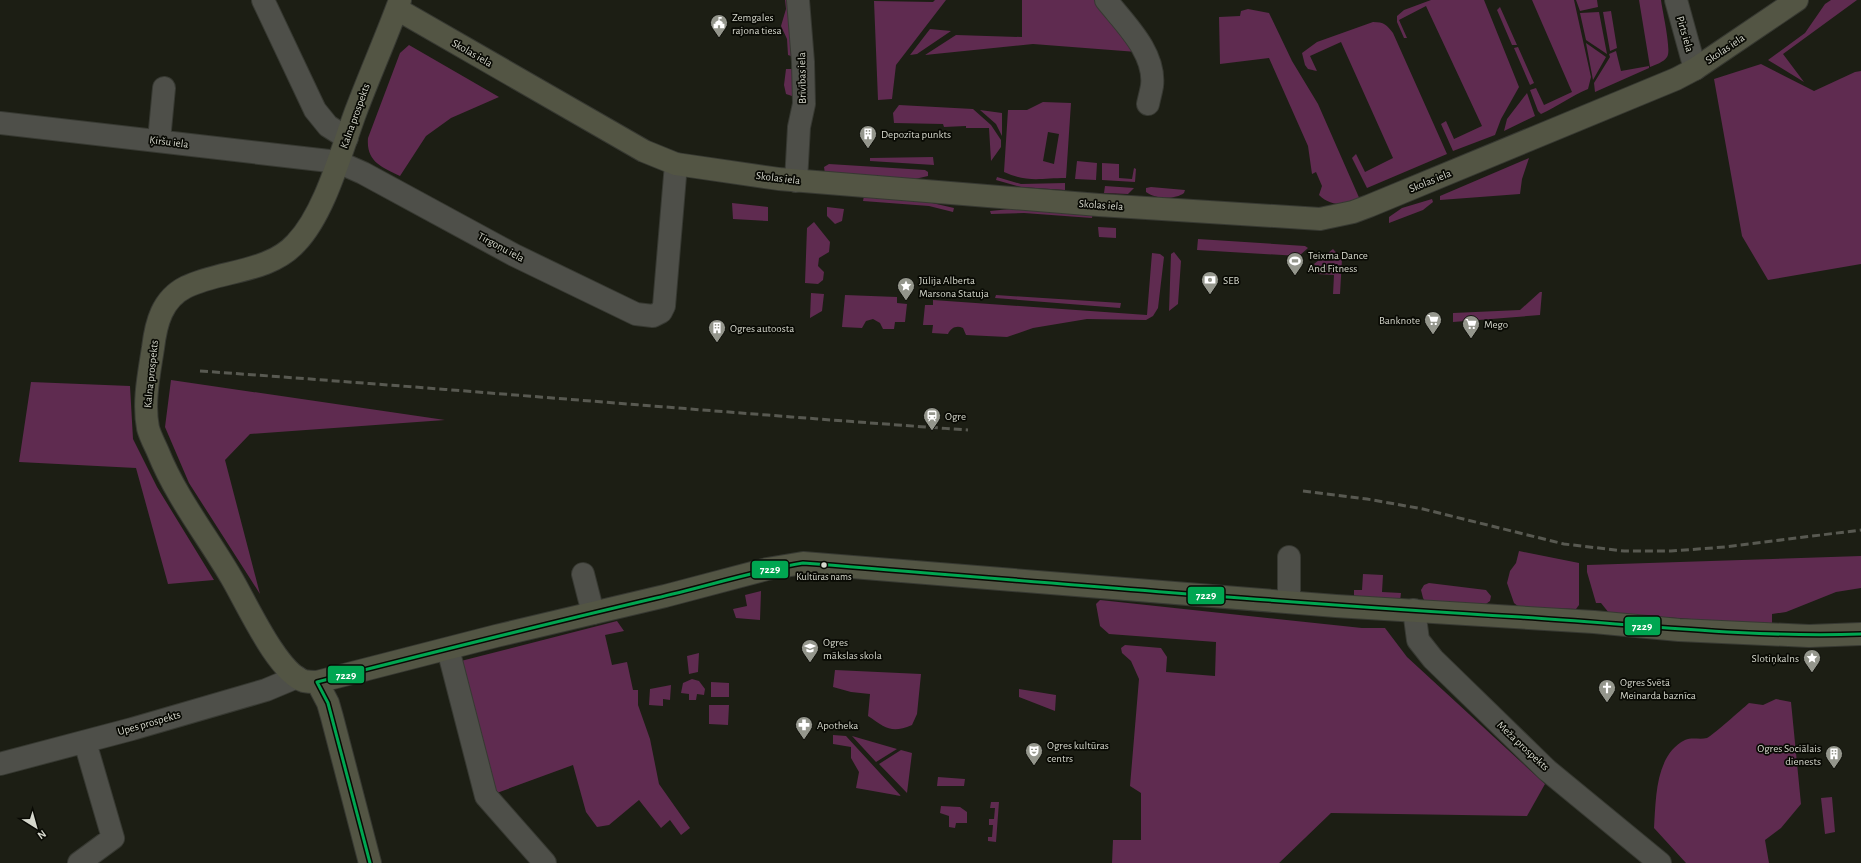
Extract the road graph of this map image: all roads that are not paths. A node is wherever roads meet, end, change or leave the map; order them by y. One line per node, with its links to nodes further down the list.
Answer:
1 (263, 0): 11 (street)
2 (798, 0): 15 (street, Brīvības iela)
3 (1106, 0): 9 (street)
4 (1676, 0): 7 (street, Pirts iela)
5 (1797, 0): 7 (main road, Skolas iela)
6 (398, 4): 11 (main road, Kalna prospekts); 14 (main road, Skolas iela)
7 (1695, 69): 15 (main road, Skolas iela)
8 (164, 88): 12 (street)
9 (1148, 104)
10 (0, 123): 12 (street, Ķiršu iela)
11 (347, 138): 13 (main road, Kalna prospekts)
12 (159, 140): 13 (street, Ķiršu iela)
13 (338, 162): 14 (street, Tirgoņu iela); 23 (main road, Kalna prospekts)
14 (676, 164): 15 (main road, Skolas iela)
15 (796, 181)
16 (1289, 557): 18 (street)
17 (583, 574): 20 (street)
18 (1289, 602): 19 (main road, Upes prospekts); 20 (main road, Upes prospekts)
19 (1414, 610): 21 (main road, Upes prospekts); 29 (street, Meža prospekts)
20 (594, 613): 22 (main road, Upes prospekts)
21 (1861, 634)
22 (448, 649): 23 (main road, Upes prospekts); 28 (street)
23 (307, 680): 24 (street, Upes prospekts); 27 (main road, Kalna prospekts)
24 (85, 742): 25 (street, Upes prospekts); 26 (street)
25 (0, 764)
26 (79, 863)
27 (370, 863)
28 (545, 863)
29 (1660, 863)

